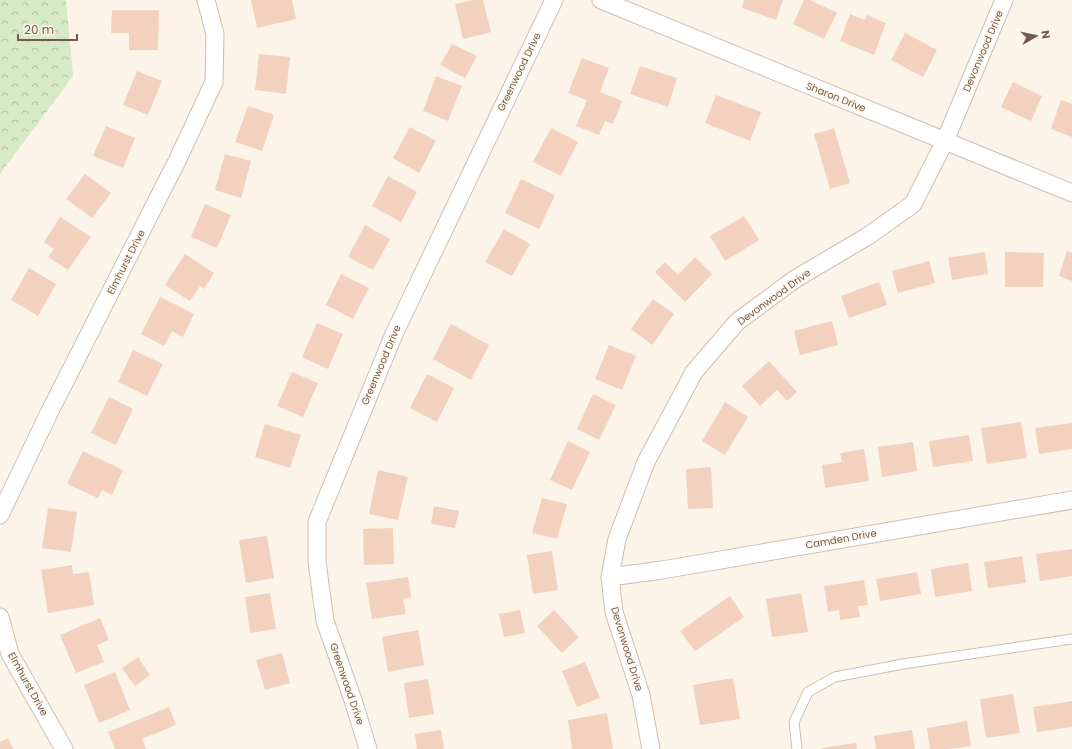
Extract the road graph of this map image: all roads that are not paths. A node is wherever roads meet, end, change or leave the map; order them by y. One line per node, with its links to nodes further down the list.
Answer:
1 (206, 0): 8 (street, Elmhurst Drive)
2 (554, 0): 13 (street, Greenwood Drive)
3 (601, 0): 5 (street, Sharon Drive)
4 (1004, 0): 5 (street, Devonwood Drive)
5 (945, 141): 6 (street, Sharon Drive); 9 (street, Devonwood Drive)
6 (1072, 193)
7 (1072, 500): 9 (street, Camden Drive)
8 (0, 515)
9 (610, 576): 14 (street, Devonwood Drive)
10 (0, 617): 12 (street, Elmhurst Drive)
11 (1072, 639): 15 (lane)
12 (64, 749)
13 (368, 749)
14 (651, 749)
15 (796, 749)

